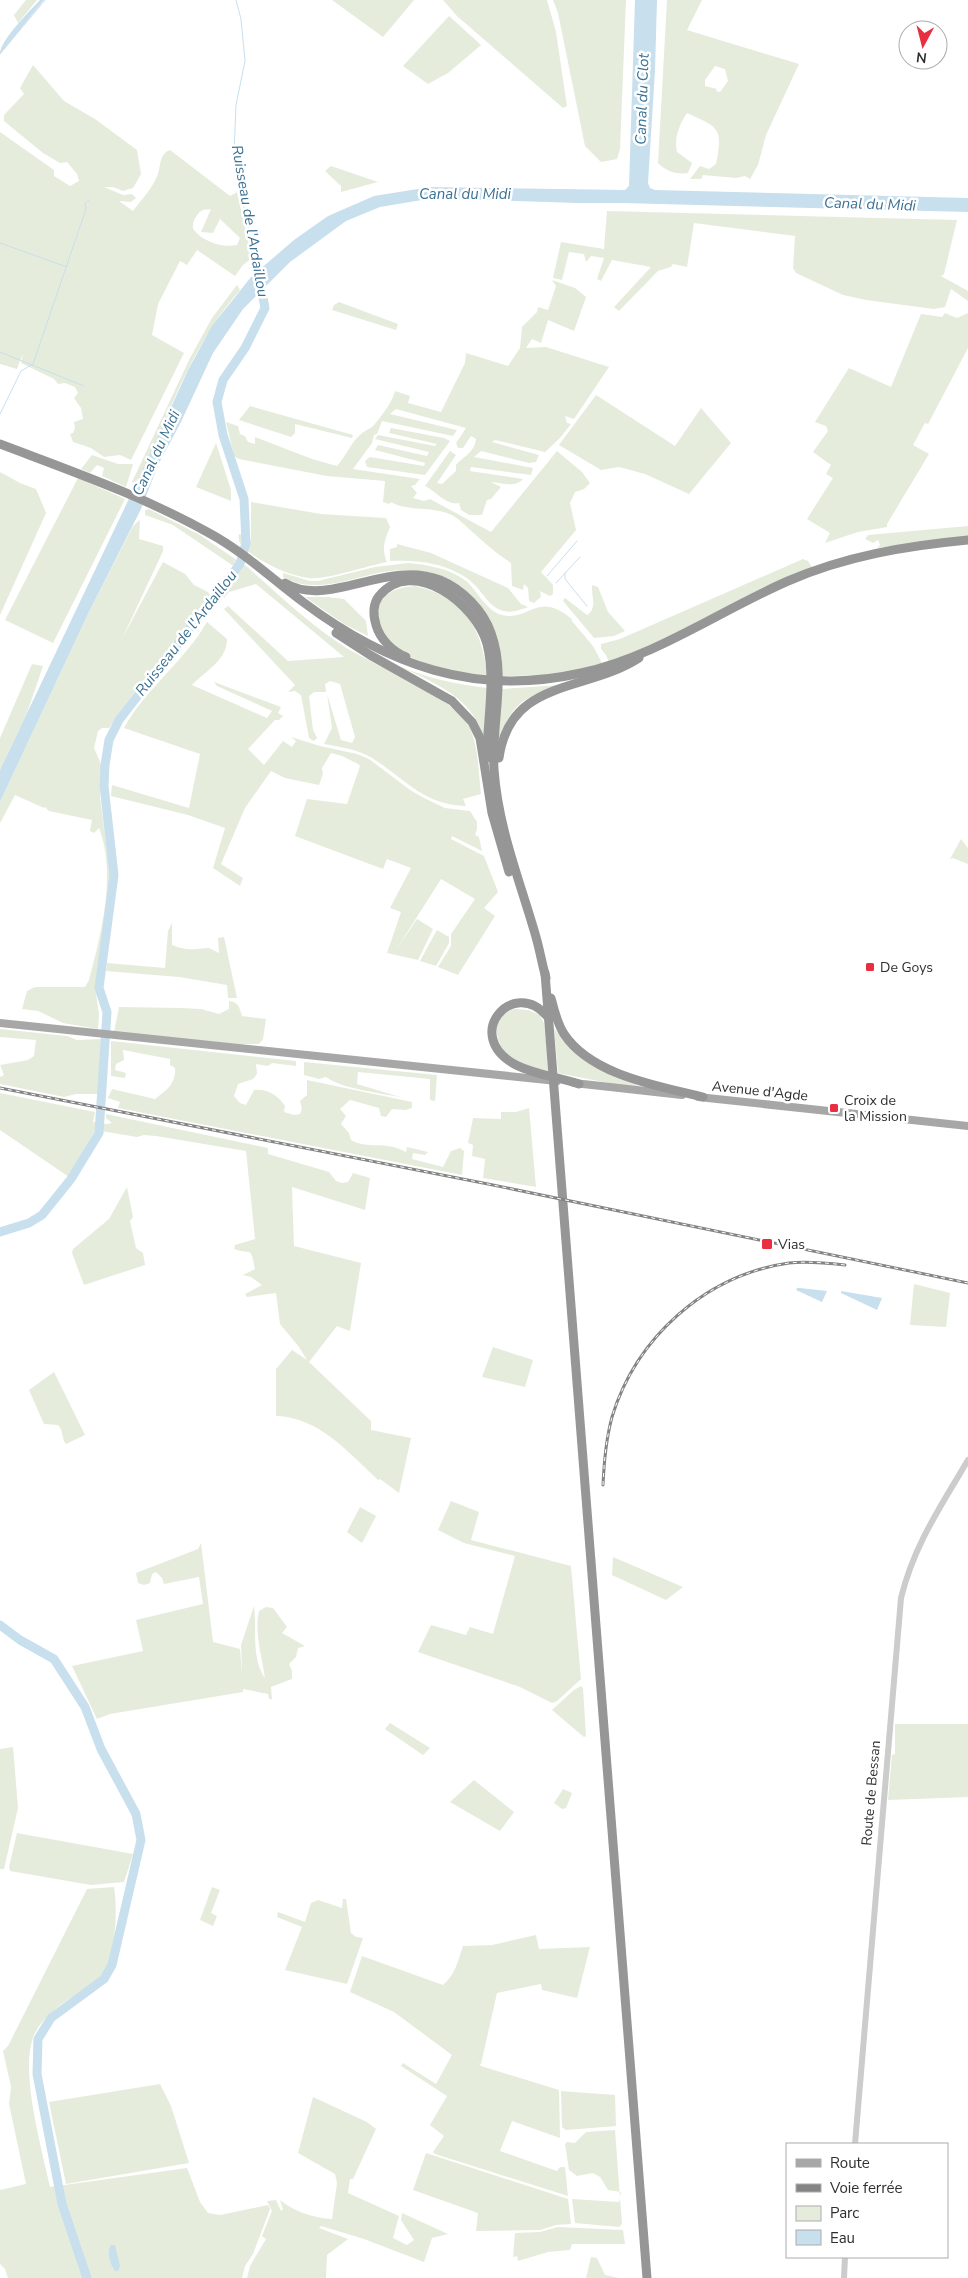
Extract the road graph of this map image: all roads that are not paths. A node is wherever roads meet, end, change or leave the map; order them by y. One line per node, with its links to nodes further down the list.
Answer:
1 (0, 444): 3 (highway)
2 (968, 542): 5 (highway); 5 (highway)
3 (247, 559): 4 (highway); 6 (highway); 9 (highway)
4 (324, 621): 8 (highway); 9 (highway)
5 (617, 666): 7 (highway)
6 (439, 672): 8 (highway); 9 (highway)
7 (600, 672): 8 (highway); 9 (highway)
8 (479, 680)
9 (492, 787): 10 (highway); 11 (highway)
10 (544, 973): 11 (highway); 14 (highway)
11 (548, 1020): 13 (highway); 19 (highway)
12 (0, 1023): 13 (main road, Avenue d'Agde)
13 (579, 1084): 14 (main road, Avenue d'Agde)
14 (703, 1097): 15 (main road, Avenue d'Agde)
15 (968, 1126)
16 (968, 1460): 17 (street, Route de Bessan)
17 (855, 2143)
18 (845, 2258): 20 (street)
19 (647, 2278)
20 (844, 2278)

